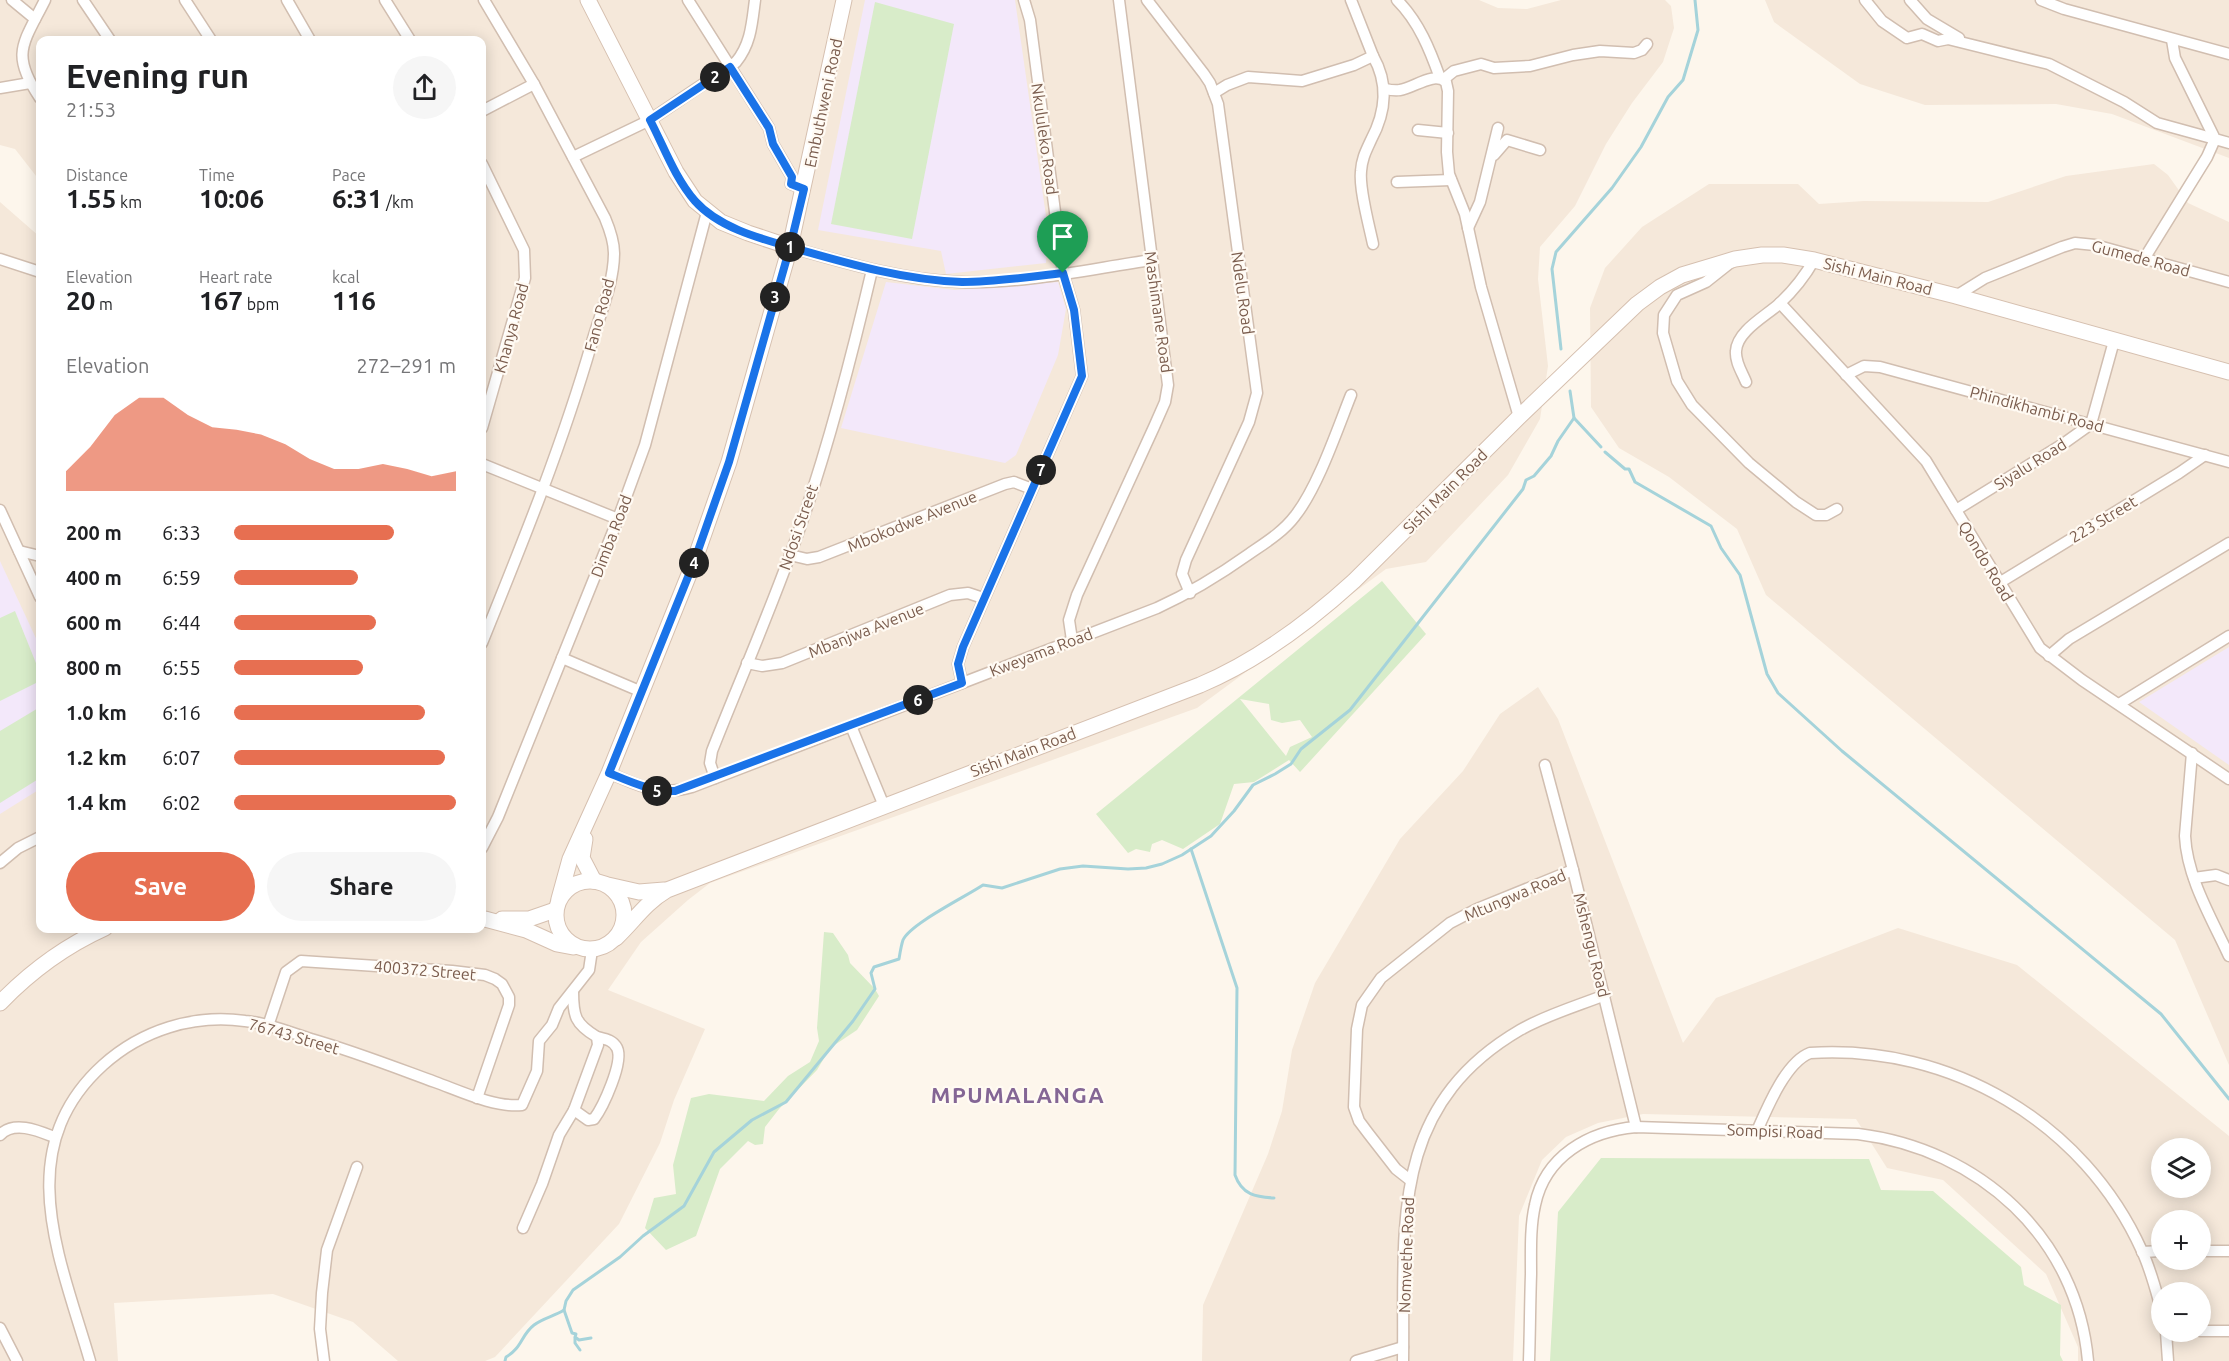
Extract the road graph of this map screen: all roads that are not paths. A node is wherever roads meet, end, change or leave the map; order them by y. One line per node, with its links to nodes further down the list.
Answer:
1 (12, 0): 20 (street)
2 (45, 0): 20 (street)
3 (83, 0): 21 (street)
4 (185, 0): 22 (street)
5 (287, 0): 23 (street)
6 (385, 0): 24 (street)
7 (484, 0): 33 (street, Fano Road)
8 (588, 0): 39 (street)
9 (688, 0): 30 (street)
10 (755, 0): 30 (street)
11 (844, 0): 51 (street, Embuthweni Road)
12 (1024, 0): 63 (street, Nkululeko Road)
13 (1119, 0): 59 (street, Mashimane Road)
14 (1147, 0): 37 (street, Ndelu Road)
15 (1351, 0): 29 (street)
16 (1397, 0): 31 (street)
17 (1865, 0): 27 (street)
18 (1910, 0): 27 (street)
19 (2041, 0): 25 (street)
20 (36, 19): 32 (street)
21 (107, 36)
22 (208, 36)
23 (308, 36)
24 (408, 36)
25 (2172, 40): 28 (street); 43 (street)
26 (1647, 44): 31 (street)
27 (1972, 45): 43 (street)
28 (2229, 54)
29 (1373, 56): 35 (street); 37 (street)
30 (730, 67): 39 (street); 51 (street)
31 (1442, 79): 35 (street); 42 (street)
32 (30, 83): 34 (street); 36 (street)
33 (534, 84): 38 (street); 46 (street, Fano Road)
34 (0, 88)
35 (1385, 89): 54 (street)
36 (36, 92)
37 (1214, 93): 90 (street, Ndelu Road)
38 (486, 109)
39 (650, 120): 46 (street); 52 (street)
40 (1498, 128): 47 (street)
41 (1418, 130): 42 (street)
42 (1448, 133): 49 (street)
43 (2215, 139): 44 (street); 58 (street)
44 (2229, 142)
45 (1540, 150): 47 (street)
46 (573, 157): 78 (street, Fano Road)
47 (1491, 157): 53 (street)
48 (486, 172): 72 (street, Khanya Road)
49 (1451, 180): 50 (street); 53 (street)
50 (1397, 182)
51 (804, 189): 55 (street, Embuthweni Road)
52 (707, 212): 55 (street); 83 (street, Dimba Road)
53 (1468, 228): 73 (street)
54 (1373, 244)
55 (790, 247): 61 (street); 99 (street, Embuthweni Road)
56 (0, 259): 62 (street)
57 (1735, 259): 60 (street, Sishi Main Road); 73 (street, Sishi Main Road); 80 (street)
58 (2144, 259): 64 (street, Gumede Road); 65 (street, Gumede Road)
59 (1152, 260): 63 (street); 94 (street, Mashimane Road)
60 (1814, 260): 65 (street, Sishi Main Road); 66 (street)
61 (872, 270): 63 (street); 87 (street, Ndosi Street)
62 (36, 271)
63 (1063, 273): 79 (street, Nkululeko Road)
64 (2229, 282)
65 (1956, 296): 67 (street, Sishi Main Road)
66 (1780, 303): 69 (street, Qondo Road); 70 (street)
67 (2114, 341): 68 (street, Sishi Main Road); 74 (street)
68 (2229, 372)
69 (1846, 375): 74 (street, Phindikhambi Road); 82 (street, Qondo Road)
70 (1746, 382)
71 (1351, 395): 90 (street, Kweyama Road)
72 (486, 414)
73 (1519, 417): 107 (street, Sishi Main Road)
74 (2091, 424): 75 (street, Phindikhambi Road); 82 (street, Siyalu Road)
75 (2205, 455): 76 (street, Phindikhambi Road); 88 (street, 223 Street)
76 (2229, 462)
77 (486, 466): 78 (street)
78 (544, 489): 83 (street); 92 (street, Fano Road)
79 (1032, 489): 87 (street, Mbokodwe Avenue); 91 (street, Nkululeko Road)
80 (1836, 509)
81 (0, 510): 85 (street)
82 (1956, 510): 88 (street, Qondo Road)
83 (618, 519): 96 (street, Dimba Road)
84 (2229, 543): 95 (street)
85 (19, 551): 86 (street); 89 (street)
86 (36, 555)
87 (790, 555): 97 (street, Ndosi Street)
88 (1999, 583): 95 (street, Qondo Road)
89 (36, 588)
90 (1190, 593): 94 (street, Kweyama Road)
91 (983, 598): 97 (street, Mbanjwa Avenue); 98 (street, Nkululeko Road)
92 (486, 634)
93 (2229, 636): 100 (street)
94 (1072, 640): 98 (street, Kweyama Road)
95 (2049, 656): 100 (street, Qondo Road)
96 (562, 658): 99 (street); 110 (street, Dimba Road)
97 (747, 663): 105 (street, Ndosi Street)
98 (962, 683): 101 (street, Kweyama Road)
99 (642, 692): 104 (street, Embuthweni Road)
100 (2120, 705): 102 (street, Qondo Road)
101 (851, 726): 105 (street, Kweyama Road); 107 (street)
102 (2192, 753): 106 (street, Qondo Road); 113 (street)
103 (1545, 765): 112 (street, Mshengu Road)
104 (609, 773): 105 (street, Kweyama Road); 108 (street, Embuthweni Road)
105 (715, 778)
106 (2229, 779)
107 (884, 806): 116 (street, Sishi Main Road)
108 (590, 819): 115 (street, Embuthweni Road); 117 (street, Embuthweni Road)
109 (36, 839): 111 (street)
110 (486, 840)
111 (0, 863)
112 (1573, 870): 125 (street, Mshengu Road); 136 (street, Mtungwa Road)
113 (2194, 878): 114 (street); 123 (street)
114 (2229, 880)
115 (600, 883): 116 (street, Sishi Main Road); 117 (street); 121 (street)
116 (667, 890): 121 (street, Sishi Main Road)
117 (557, 905): 118 (street); 122 (street)
118 (486, 919)
119 (486, 920): 122 (street)
120 (95, 933): 126 (street)
121 (616, 938): 122 (street)
122 (585, 949): 124 (street, 76743 Street)
123 (2229, 956)
124 (573, 991): 128 (street); 129 (street, 76743 Street)
125 (1605, 995): 131 (street, Mshengu Road); 136 (street, Nomvethe Road)
126 (0, 1003)
127 (268, 1026): 129 (street, 76743 Street); 129 (street, 400372 Street); 134 (street, 76743 Street)
128 (597, 1037): 130 (street); 130 (street)
129 (477, 1098)
130 (574, 1110): 137 (street)
131 (1636, 1127): 132 (street, Sompisi Road); 153 (street, Sompisi Road)
132 (1757, 1131): 140 (street); 154 (street, Sompisi Road)
133 (0, 1135): 134 (street)
134 (54, 1137): 149 (street, 76743 Street)
135 (357, 1167): 150 (street)
136 (1410, 1180): 147 (street, Nomvethe Road)
137 (523, 1228)
138 (2211, 1251): 139 (street)
139 (2229, 1251)
140 (2142, 1252): 141 (street); 142 (street)
141 (2151, 1252)
142 (2154, 1282)
143 (0, 1328): 148 (street)
144 (2211, 1331): 145 (street)
145 (2229, 1331)
146 (2167, 1342): 155 (street)
147 (1403, 1347): 151 (street); 152 (street, Nomvethe Road)
148 (17, 1361)
149 (90, 1361)
150 (324, 1361)
151 (1356, 1361)
152 (1403, 1361)
153 (1529, 1361)
154 (2088, 1361)
155 (2168, 1361)

